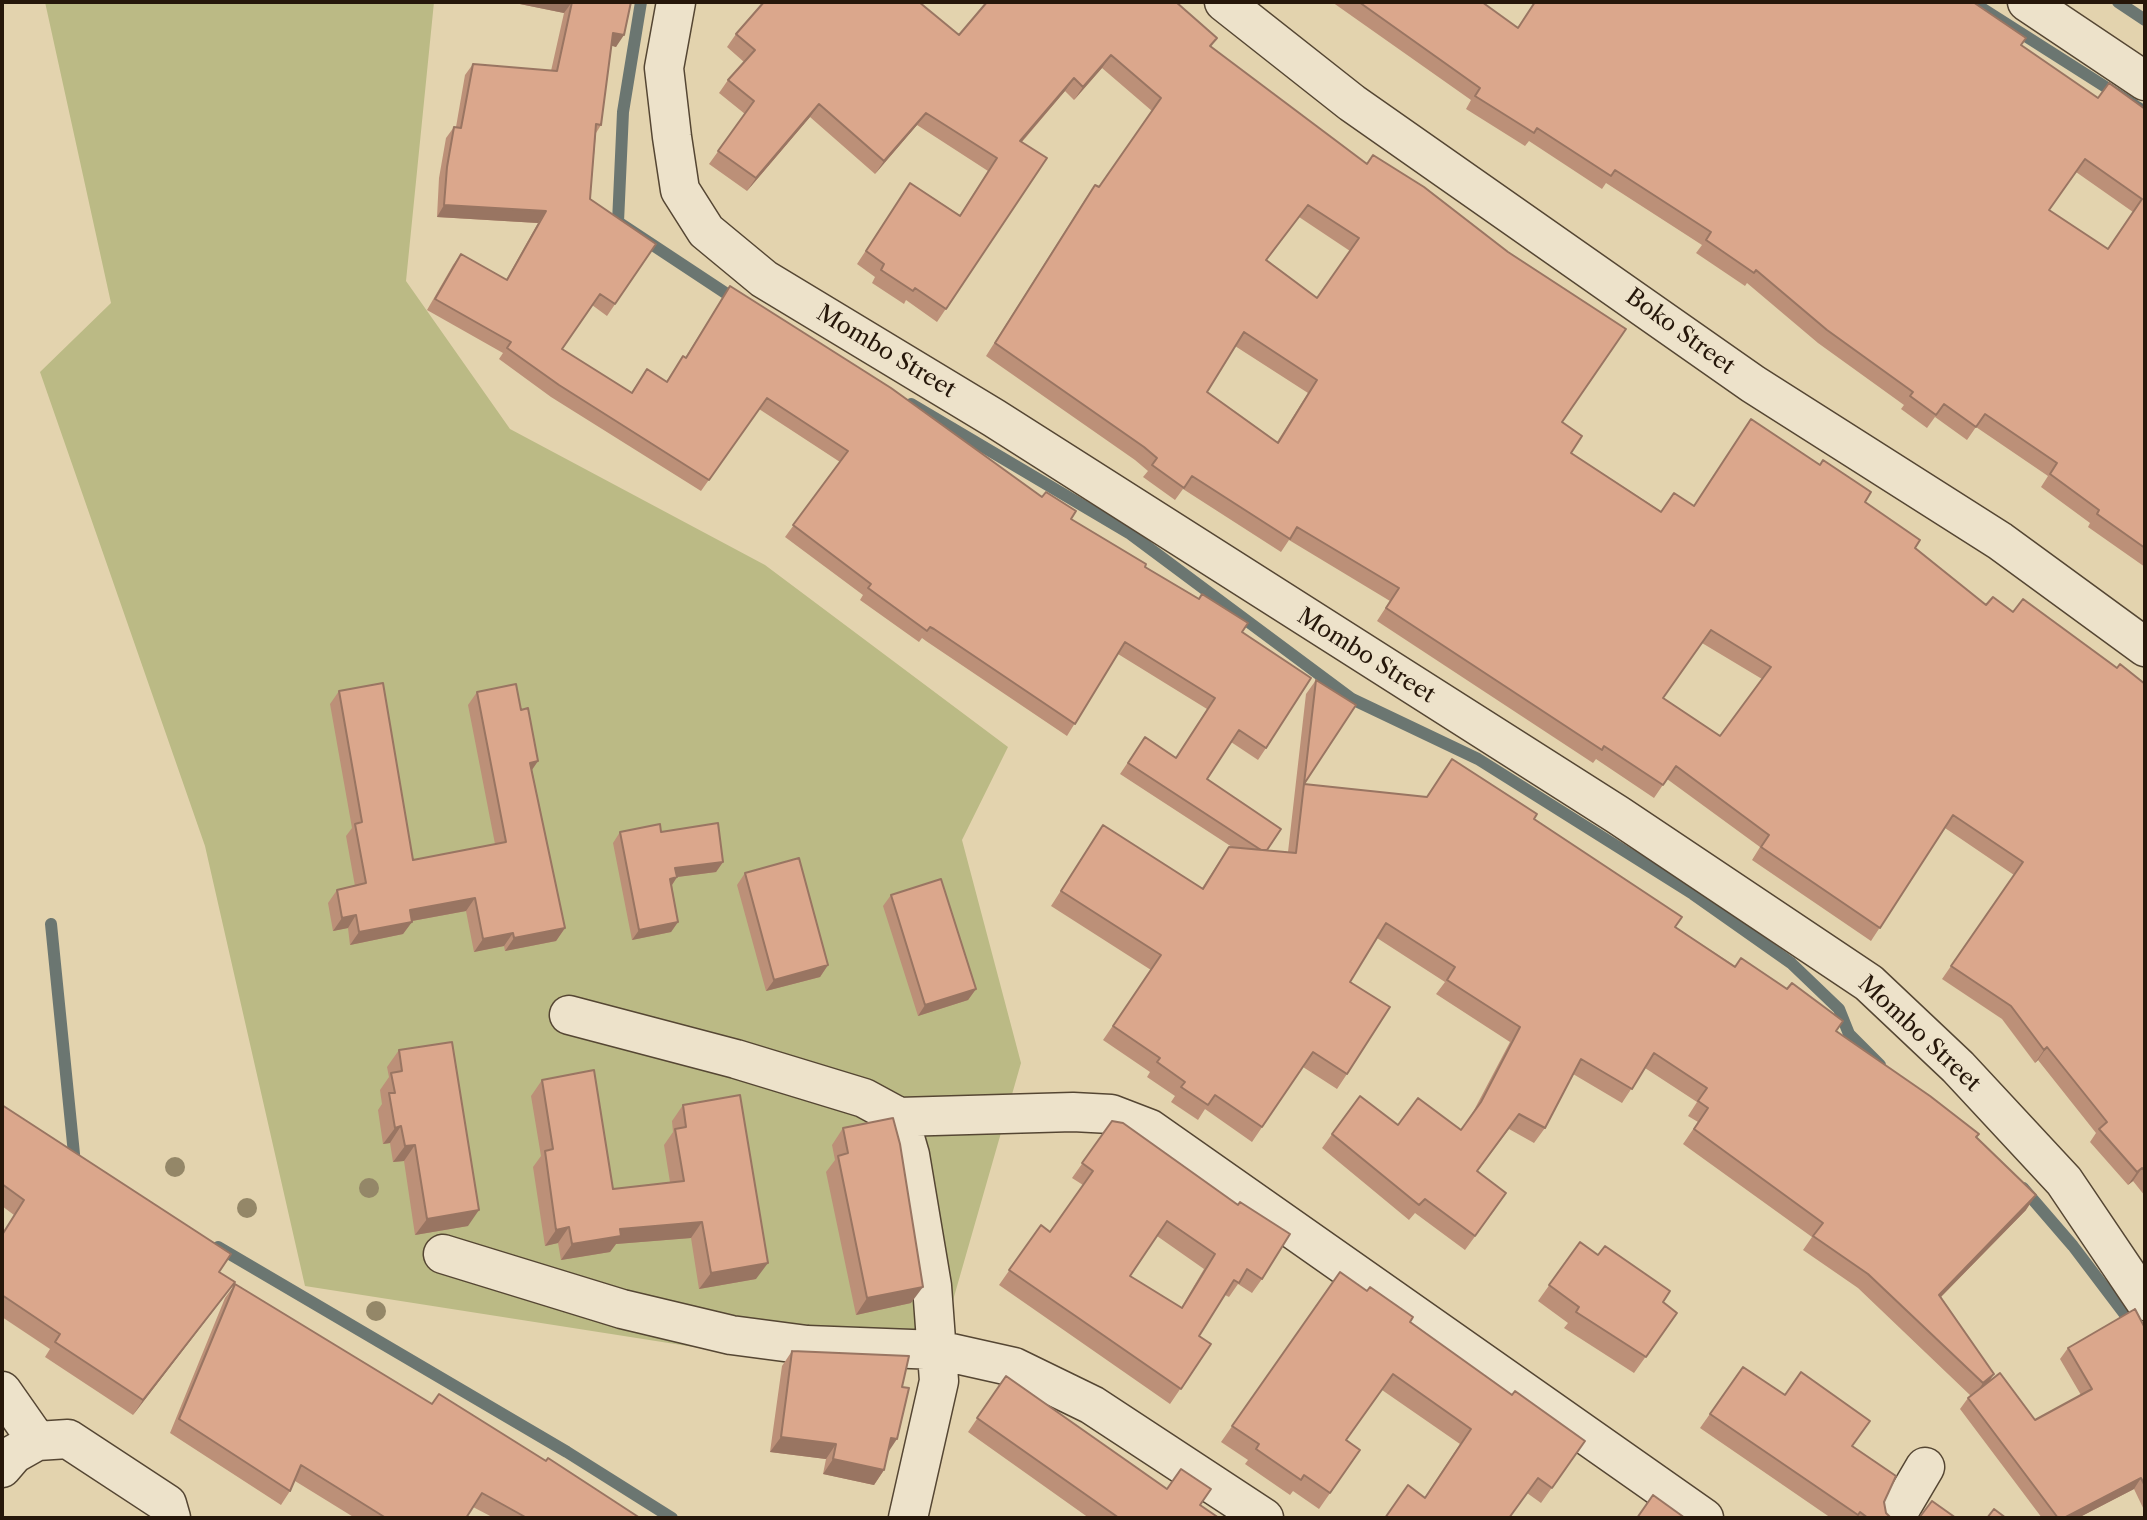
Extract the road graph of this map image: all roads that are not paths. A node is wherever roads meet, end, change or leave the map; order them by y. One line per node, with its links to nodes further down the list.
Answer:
1 (676, 2): 9 (street, Mombo Street)
2 (1224, 2): 5 (street, Boko Street)
3 (2027, 2): 4 (street)
4 (2145, 81)
5 (2145, 647)
6 (569, 1015): 7 (street)
7 (899, 1118): 10 (street); 18 (street)
8 (443, 1254): 10 (street)
9 (2145, 1301)
10 (938, 1350): 16 (street); 17 (street)
11 (2, 1391): 12 (street)
12 (37, 1441): 14 (street); 15 (street)
13 (1925, 1467): 19 (street)
14 (2, 1468)
15 (171, 1518)
16 (908, 1518)
17 (1264, 1518)
18 (1703, 1518)
19 (1895, 1518)

